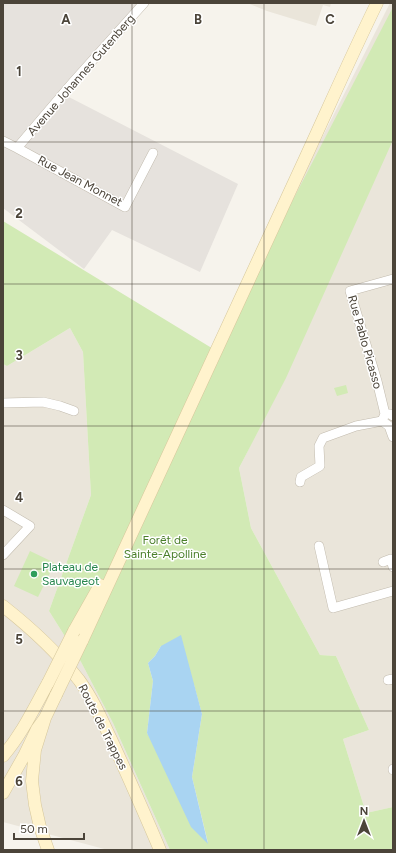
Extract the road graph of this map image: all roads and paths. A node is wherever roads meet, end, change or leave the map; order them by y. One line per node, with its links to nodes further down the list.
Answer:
1 (144, 3): 4 (street, Avenue Johannes Gutenberg)
2 (377, 3): 20 (main road)
3 (3, 141): 4 (street, Rue Jean Monnet)
4 (17, 148): 5 (street, Rue Jean Monnet)
5 (153, 153)
6 (393, 279): 9 (street, Rue Pablo Picasso)
7 (3, 403): 8 (street)
8 (74, 411)
9 (386, 417): 10 (street); 12 (street)
10 (391, 424): 11 (street)
11 (393, 437)
12 (300, 482)
13 (3, 510): 15 (street)
14 (319, 546): 18 (street)
15 (3, 555)
16 (383, 562): 17 (street)
17 (393, 567)
18 (393, 591)
19 (3, 606): 25 (main road, Route de Trappes)
20 (78, 636): 21 (main road, bridge); 22 (main road, bridge)
21 (44, 718): 23 (main road); 24 (main road)
22 (3, 756)
23 (3, 793)
24 (48, 850)
25 (160, 850)

